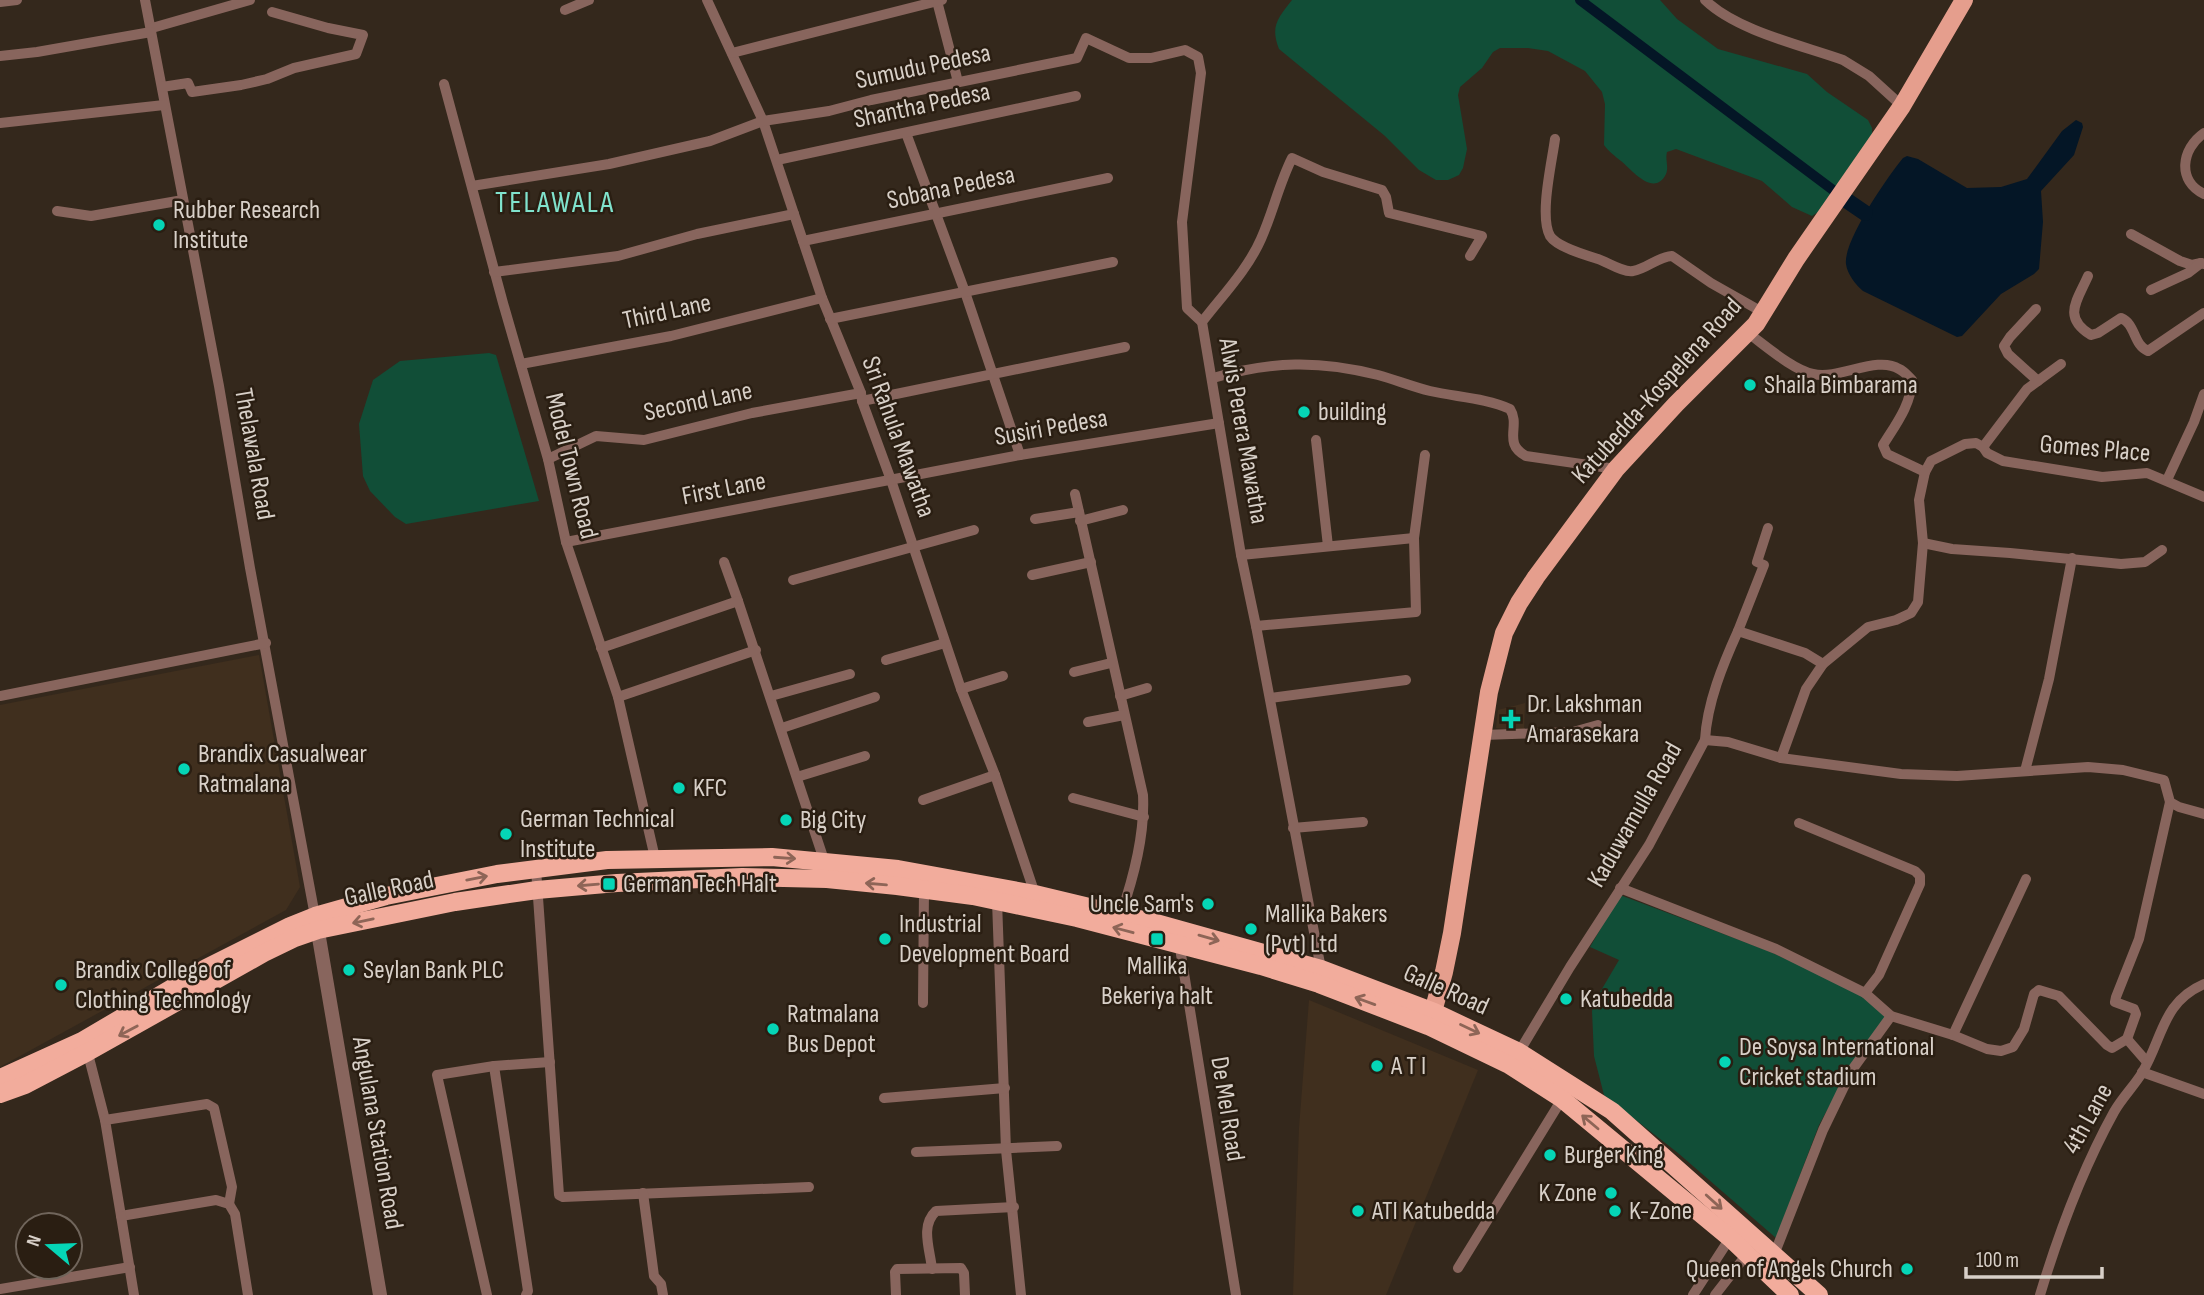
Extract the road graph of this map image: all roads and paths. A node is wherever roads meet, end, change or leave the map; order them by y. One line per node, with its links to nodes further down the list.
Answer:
1 (17, 0): 9 (street)
2 (145, 0): 12 (street, Thelawala Road)
3 (250, 0): 12 (street)
4 (589, 0): 10 (street)
5 (707, 0): 13 (street, Sri Rahula Mawatha)
6 (1705, 0): 20 (street)
7 (1964, 0): 20 (main road, Katubedda-Kospelena Road)
8 (939, 1): 13 (street); 15 (street)
9 (0, 2)
10 (565, 10)
11 (272, 12): 17 (street)
12 (151, 30): 14 (street); 17 (street, Thelawala Road)
13 (732, 53): 21 (street, Sri Rahula Mawatha)
14 (0, 56)
15 (958, 82): 21 (street, Sumudu Pedesa); 48 (street, Sumudu Pedesa)
16 (444, 84): 28 (street, Model Town Road)
17 (162, 87): 19 (street, Thelawala Road)
18 (1076, 96): 23 (street, Shantha Pedesa)
19 (164, 105): 22 (street); 30 (street, Thelawala Road)
20 (1902, 106): 45 (main road, Katubedda-Kospelena Road)
21 (763, 121): 26 (street, Sri Rahula Mawatha); 28 (street, Sumudu Pedesa)
22 (0, 123)
23 (906, 133): 26 (street, Shantha Pedesa); 32 (street)
24 (2204, 133): 29 (street)
25 (1555, 139): 45 (street)
26 (777, 160): 33 (street, Sri Rahula Mawatha)
27 (1108, 178): 32 (street, Sobana Pedesa)
28 (472, 186): 39 (street, Model Town Road)
29 (2204, 194)
30 (183, 200): 31 (street); 90 (street, Thelawala Road)
31 (57, 211)
32 (936, 214): 35 (street, Sobana Pedesa); 42 (street)
33 (794, 215): 35 (street, Sri Rahula Mawatha); 39 (street)
34 (2131, 234): 38 (street)
35 (803, 241): 43 (street, Sri Rahula Mawatha)
36 (1470, 256): 48 (street, Alwis Perera Mawatha)
37 (1113, 262): 42 (street)
38 (2203, 264): 41 (street)
39 (494, 272): 51 (street, Model Town Road)
40 (2088, 276): 46 (street)
41 (2151, 290)
42 (965, 292): 47 (street); 53 (street)
43 (822, 299): 47 (street, Sri Rahula Mawatha); 51 (street, Third Lane)
44 (2036, 309): 55 (street)
45 (1764, 313): 49 (main road, Katubedda-Kospelena Road)
46 (2204, 313)
47 (830, 319): 57 (street, Sri Rahula Mawatha)
48 (1202, 322): 54 (street, Alwis Perera Mawatha)
49 (1748, 333): 64 (main road, Katubedda-Kospelena Road); 65 (street)
50 (1125, 347): 53 (street, Second Lane)
51 (521, 364): 63 (street, Model Town Road)
52 (2061, 364): 55 (street)
53 (992, 375): 57 (street, Second Lane); 61 (street)
54 (1213, 378): 58 (street, Alwis Perera Mawatha); 64 (street)
55 (2038, 381): 60 (street)
56 (2204, 394): 67 (street)
57 (861, 397): 63 (street, Second Lane); 66 (street, Sri Rahula Mawatha)
58 (1219, 423): 61 (street, Susiri Pedesa); 81 (street, Alwis Perera Mawatha)
59 (1316, 440): 78 (street)
60 (1983, 447): 65 (street); 67 (street, Gomes Place)
61 (1020, 455): 66 (street, Susiri Pedesa)
62 (1425, 455): 75 (street)
63 (548, 459): 76 (street, Model Town Road)
64 (1616, 469): 113 (main road, Katubedda-Kospelena Road)
65 (1925, 472): 77 (street)
66 (891, 480): 76 (street, First Lane); 79 (street, Sri Rahula Mawatha)
67 (2167, 480): 69 (street, Gomes Place)
68 (1075, 494): 71 (street)
69 (2204, 497)
70 (1123, 510): 71 (street)
71 (1079, 517): 72 (street); 84 (street)
72 (1035, 519)
73 (1768, 528): 89 (street, Kaduwamulla Road)
74 (974, 530): 79 (street)
75 (1414, 538): 78 (street); 88 (street)
76 (566, 542): 92 (street, Model Town Road)
77 (1923, 543): 82 (street); 96 (street)
78 (1328, 546): 81 (street)
79 (914, 548): 86 (street); 91 (street, Sri Rahula Mawatha)
80 (2162, 550): 82 (street)
81 (1241, 555): 88 (street, Alwis Perera Mawatha)
82 (2072, 558): 117 (street)
83 (724, 562): 87 (street)
84 (1091, 562): 85 (street); 95 (street)
85 (1032, 575)
86 (793, 580)
87 (738, 601): 92 (street); 93 (street)
88 (1256, 626): 108 (street, Alwis Perera Mawatha)
89 (1738, 631): 96 (street); 114 (street, Kaduwamulla Road)
90 (266, 643): 103 (street); 138 (street, Thelawala Road)
91 (945, 643): 94 (street); 102 (street, Sri Rahula Mawatha)
92 (601, 648): 106 (street, Model Town Road)
93 (756, 650): 104 (street); 106 (street)
94 (886, 660)
95 (1111, 663): 97 (street); 105 (street)
96 (1823, 664): 116 (street)
97 (1074, 672)
98 (849, 674): 104 (street)
99 (1003, 677): 102 (street)
100 (1406, 680): 108 (street)
101 (1147, 688): 105 (street)
102 (961, 689): 118 (street, Sri Rahula Mawatha)
103 (0, 696)
104 (771, 696): 112 (street)
105 (1120, 696): 109 (street)
106 (618, 697): 128 (street, Model Town Road)
107 (875, 697): 112 (street)
108 (1270, 698): 127 (street, Alwis Perera Mawatha)
109 (1124, 715): 110 (street); 124 (street)
110 (1088, 722)
111 (1598, 725): 113 (street)
112 (782, 729): 119 (street)
113 (1483, 735): 145 (main road, Katubedda-Kospelena Road)
114 (1705, 740): 116 (street); 132 (street, Kaduwamulla Road)
115 (865, 756): 119 (street)
116 (1781, 758): 117 (street)
117 (2025, 772): 122 (street)
118 (995, 775): 121 (street); 135 (street, Sri Rahula Mawatha)
119 (797, 777): 130 (street)
120 (1073, 798): 124 (street)
121 (923, 800)
122 (2170, 802): 123 (street); 147 (street)
123 (2204, 814)
124 (1144, 817): 137 (street)
125 (1363, 822): 127 (street)
126 (1799, 823): 142 (street)
127 (1293, 828): 140 (street, Alwis Perera Mawatha)
128 (655, 858): 129 (highway, Galle Road); 130 (highway, Galle Road, one-way to 130)
129 (536, 869): 134 (street); 138 (highway, Galle Road, one-way to 129)
130 (826, 870): 133 (highway, one-way to 130); 134 (highway, Galle Road, one-way to 134); 135 (highway, Galle Road)
131 (2026, 879): 146 (street)
132 (1620, 888): 142 (street); 149 (street, Kaduwamulla Road)
133 (924, 889): 136 (highway); 143 (street)
134 (537, 890): 138 (highway, Galle Road, one-way to 138); 150 (street)
135 (1035, 894): 137 (highway, Galle Road)
136 (997, 901): 139 (highway, one-way to 136); 154 (street)
137 (1121, 914): 139 (highway, Galle Road)
138 (317, 923): 148 (highway, Galle Road); 178 (street, Angulana Station Road)
139 (1180, 938): 140 (highway, Galle Road, one-way to 140); 145 (highway, one-way to 139); 185 (street, De Mel Road)
140 (1321, 969): 145 (highway, Galle Road)
141 (2204, 984): 152 (street, 4th Lane)
142 (1866, 993): 144 (street)
143 (923, 1003)
144 (1891, 1016): 146 (street); 169 (street)
145 (1431, 1019): 149 (highway, Galle Road, one-way to 149); 158 (highway, Galle Road)
146 (1953, 1035): 147 (street)
147 (2127, 1039): 152 (street)
148 (85, 1047): 153 (highway, Galle Road); 155 (highway, Galle Road); 159 (street)
149 (1518, 1052): 168 (highway, Galle Road, one-way to 168)
150 (550, 1062): 151 (street); 164 (street)
151 (494, 1066): 179 (street); 180 (street)
152 (2145, 1067): 156 (street); 189 (street, 4th Lane)
153 (0, 1078)
154 (1005, 1088): 157 (street); 161 (street)
155 (0, 1094)
156 (2204, 1094)
157 (884, 1098)
158 (1562, 1098): 168 (highway, Galle Road, one-way to 158); 171 (street)
159 (105, 1120): 165 (street); 167 (street)
160 (1057, 1146): 161 (street)
161 (1006, 1150): 162 (street); 166 (street)
162 (916, 1152)
163 (809, 1187): 164 (street)
164 (643, 1193): 181 (street)
165 (229, 1204): 167 (street); 177 (street)
166 (1014, 1207): 172 (street); 184 (street)
167 (121, 1216): 170 (street)
168 (1741, 1242): 169 (highway, Galle Road); 175 (highway, Galle Road); 186 (street); 187 (street)
169 (1774, 1255): 188 (highway, Galle Road)
170 (130, 1266): 174 (street); 176 (street)
171 (1458, 1268)
172 (932, 1269): 182 (street); 183 (street)
173 (0, 1289): 174 (street)
174 (26, 1290)
175 (1782, 1293)
176 (134, 1295)
177 (248, 1295)
178 (380, 1295)
179 (487, 1295)
180 (526, 1295)
181 (663, 1295)
182 (896, 1295)
183 (965, 1295)
184 (1021, 1295)
185 (1236, 1295)
186 (1693, 1295)
187 (1715, 1295)
188 (1819, 1295)
189 (2040, 1295)

